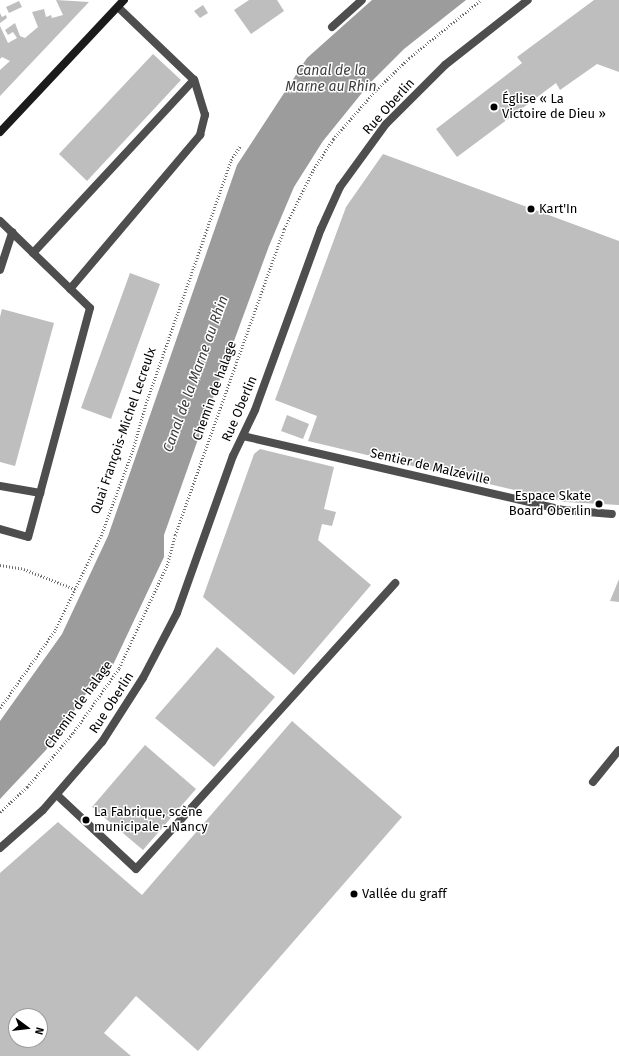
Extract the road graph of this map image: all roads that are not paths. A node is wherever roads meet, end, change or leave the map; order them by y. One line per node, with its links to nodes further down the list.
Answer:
1 (124, 0): 4 (main road)
2 (362, 0): 5 (street)
3 (528, 0): 13 (street, Rue Oberlin)
4 (118, 7): 6 (street); 7 (main road)
5 (332, 27)
6 (194, 80): 10 (street); 12 (street)
7 (0, 132)
8 (0, 221): 9 (street)
9 (12, 232): 10 (street); 11 (street)
10 (33, 253): 12 (street)
11 (0, 270)
12 (70, 289): 15 (street)
13 (243, 436): 16 (street, Sentier de Malzéville); 21 (street, Rue Oberlin)
14 (0, 486): 15 (street)
15 (40, 493): 17 (street)
16 (612, 514)
17 (0, 529)
18 (395, 582): 21 (street)
19 (619, 750): 20 (street)
20 (593, 782)
21 (57, 795): 22 (street, Rue Oberlin)
22 (0, 848)

